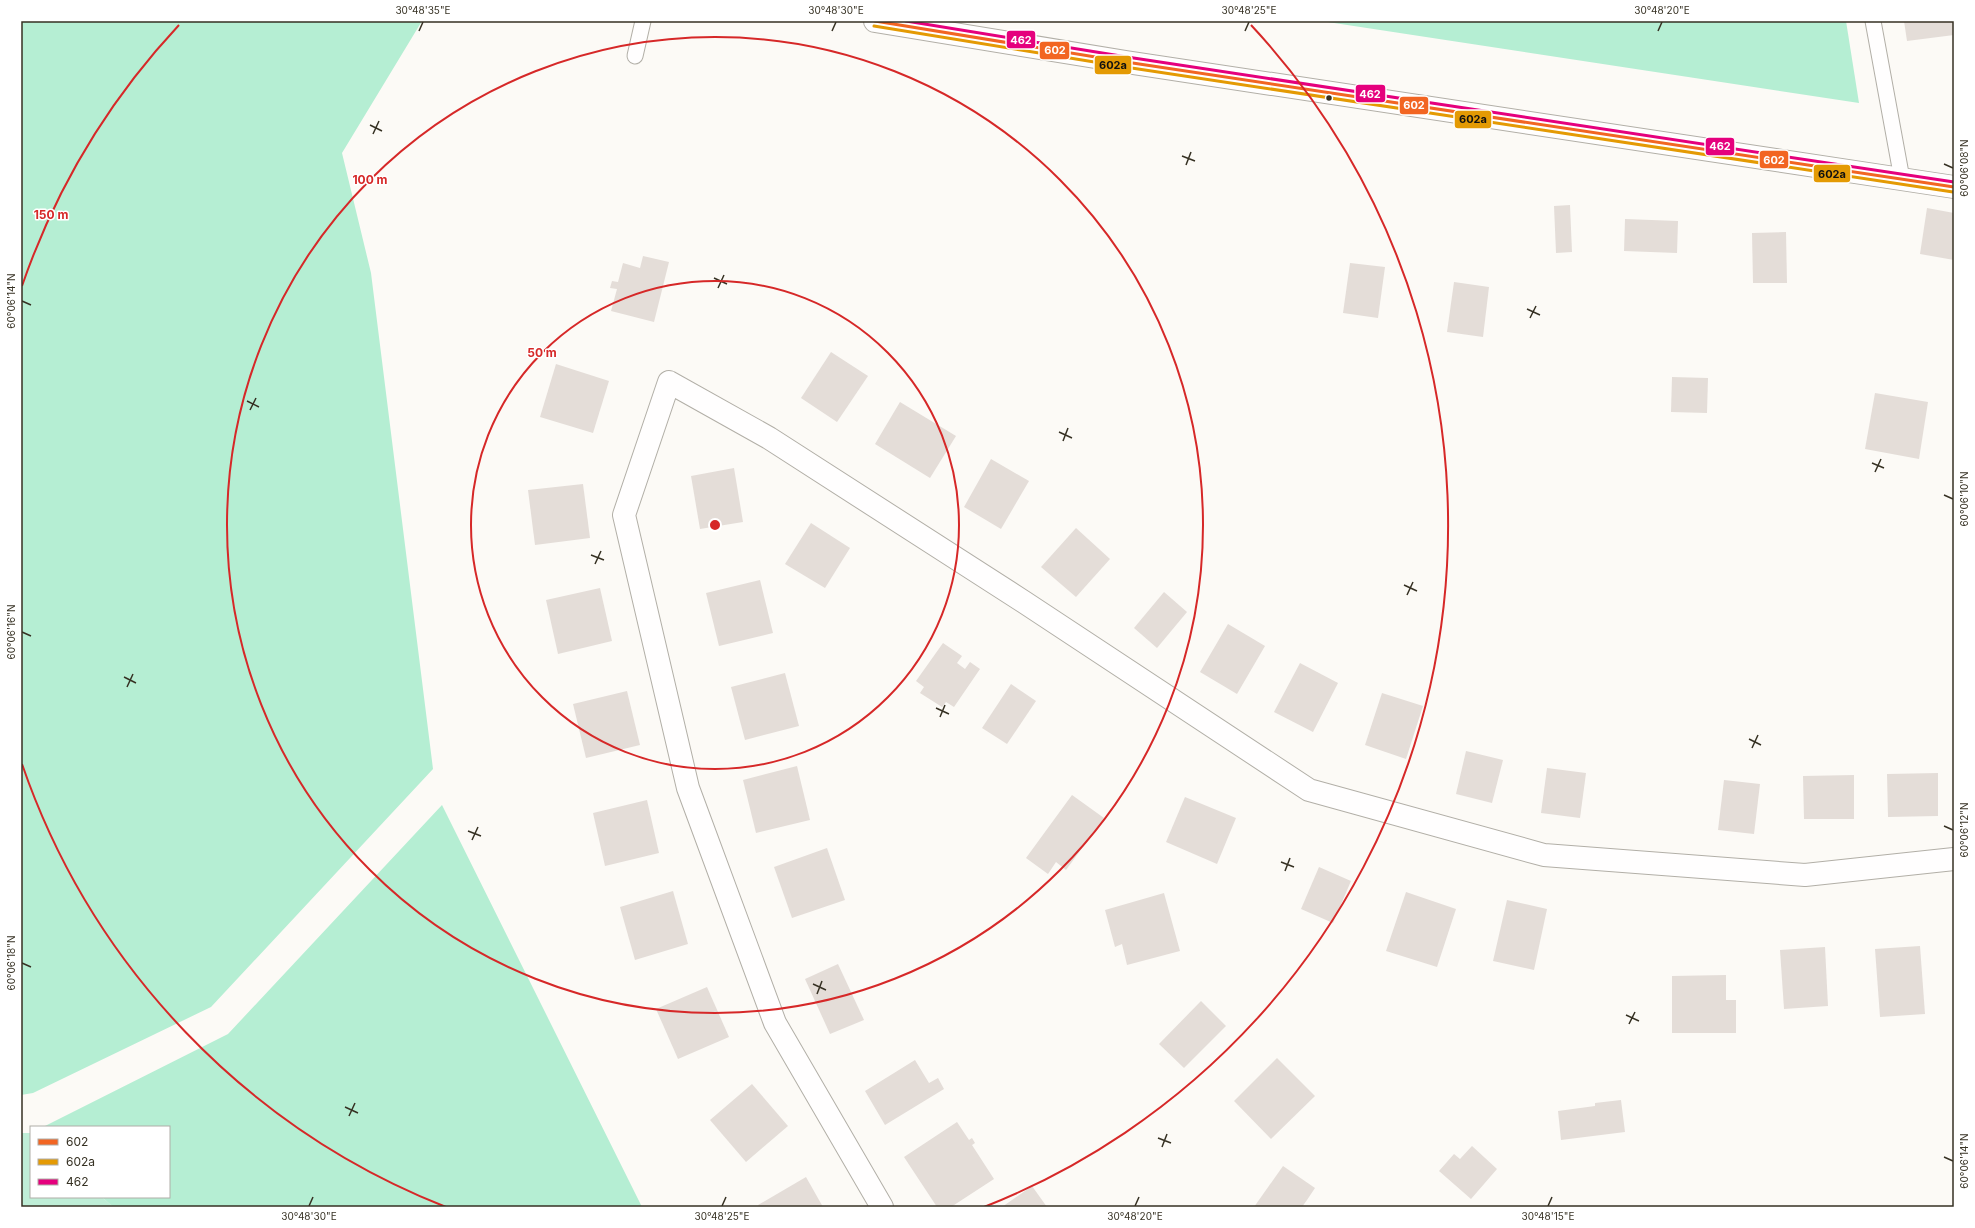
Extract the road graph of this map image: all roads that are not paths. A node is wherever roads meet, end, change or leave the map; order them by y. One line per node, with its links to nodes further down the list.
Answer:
1 (643, 21): 4 (lane)
2 (876, 21): 5 (street)
3 (1873, 21): 5 (lane)
4 (635, 56)
5 (1902, 179): 6 (street)
6 (1954, 187)
7 (1954, 859): 8 (street)
8 (882, 1207)

